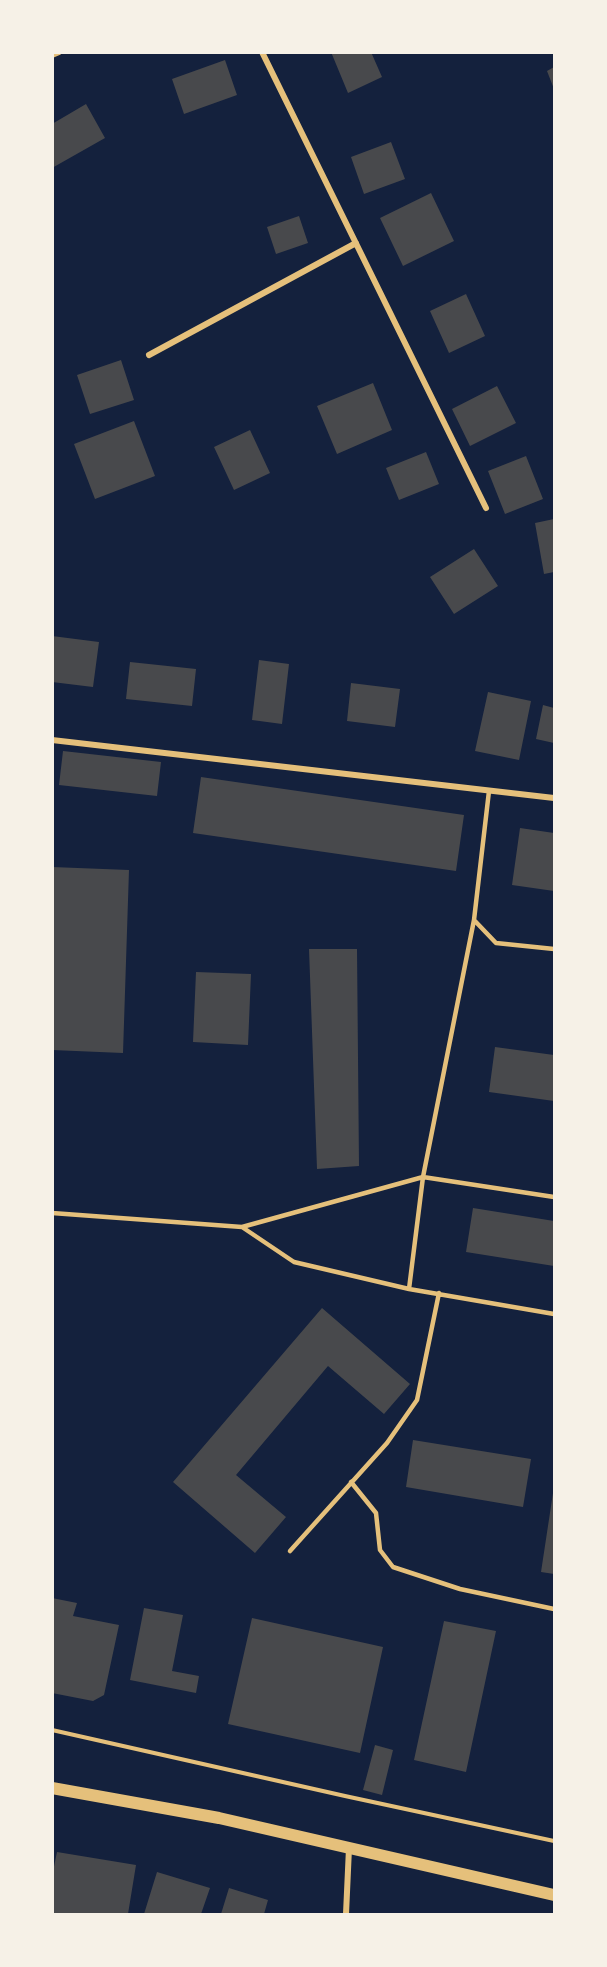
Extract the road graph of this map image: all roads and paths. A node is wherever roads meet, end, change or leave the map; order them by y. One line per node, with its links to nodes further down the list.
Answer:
1 (59, 52): 3 (street)
2 (262, 52): 4 (street)
3 (52, 55)
4 (356, 243): 5 (street); 6 (street)
5 (149, 355)
6 (486, 508)
7 (52, 740): 8 (street)
8 (489, 790): 9 (street); 10 (lane)
9 (555, 798)
10 (474, 921): 11 (lane); 12 (lane)
11 (555, 949)
12 (423, 1177): 13 (lane); 15 (lane); 16 (lane)
13 (555, 1197)
14 (52, 1213): 15 (lane)
15 (242, 1227): 16 (lane)
16 (409, 1289): 17 (lane)
17 (439, 1293): 18 (lane); 19 (lane)
18 (555, 1314)
19 (351, 1482): 20 (lane); 21 (lane)
20 (290, 1551)
21 (555, 1609)
22 (52, 1730): 24 (path)
23 (52, 1788): 25 (main road)
24 (555, 1841)
25 (349, 1848): 26 (main road); 27 (street)
26 (555, 1895)
27 (346, 1914)

